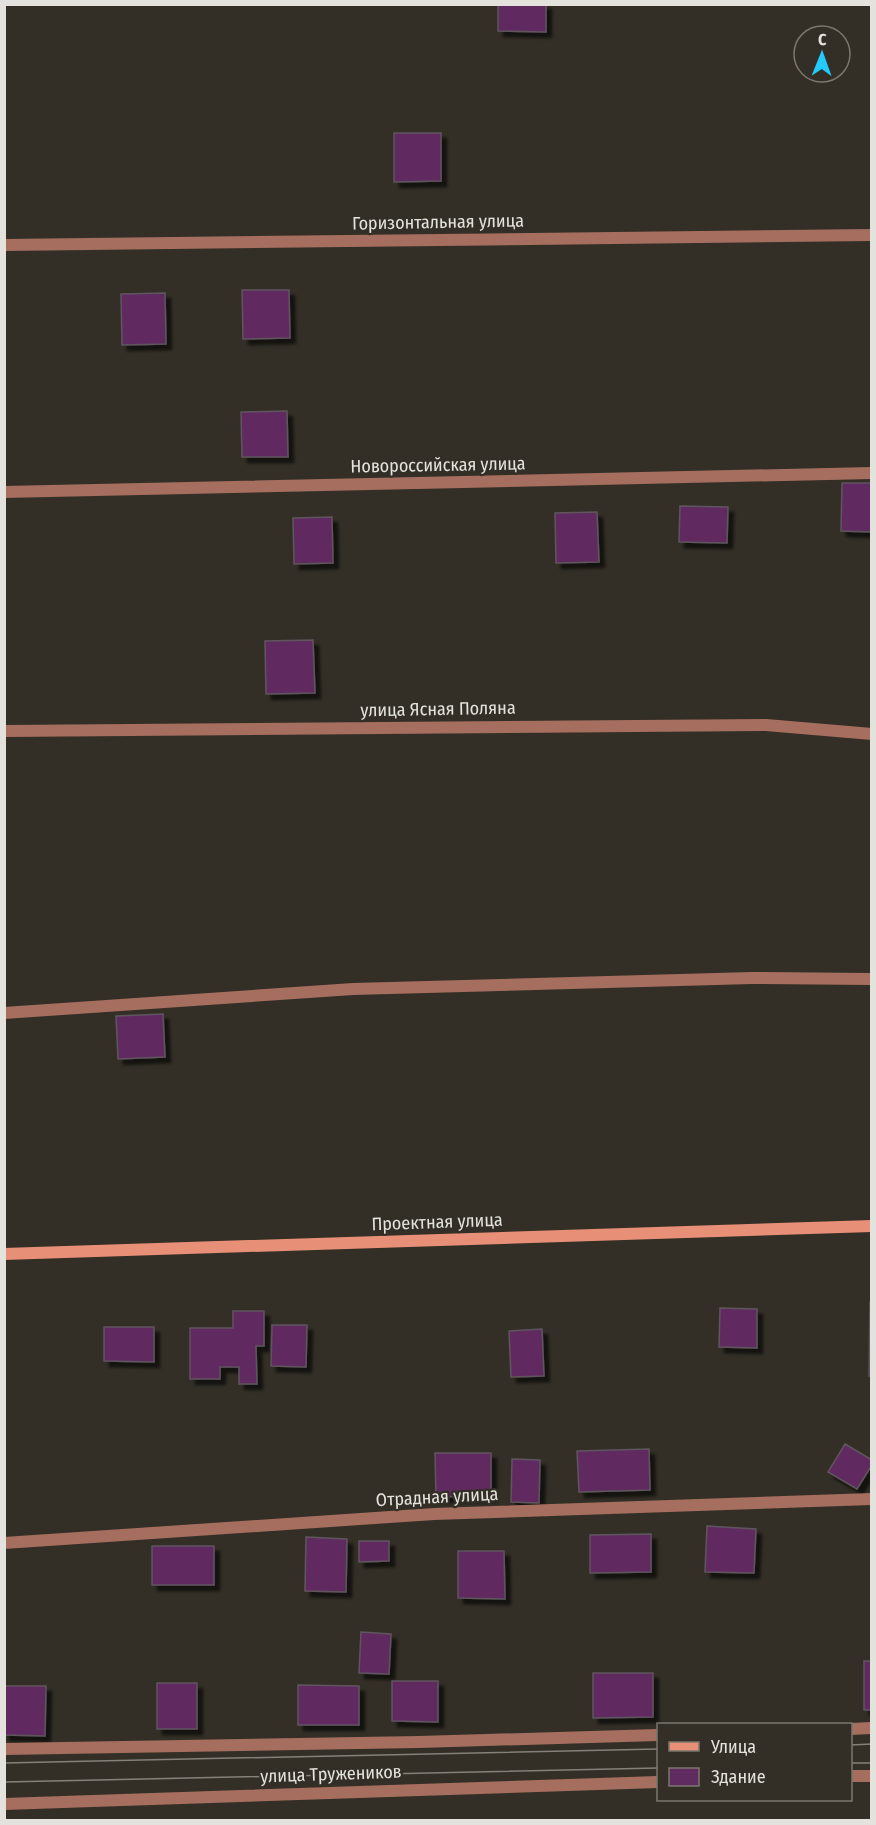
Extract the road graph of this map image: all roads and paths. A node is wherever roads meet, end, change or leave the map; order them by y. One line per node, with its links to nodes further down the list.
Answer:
1 (872, 235): 2 (street, Горизонтальная улица)
2 (4, 245)
3 (872, 473): 4 (street, Новороссийская улица)
4 (4, 492)
5 (4, 731): 6 (street, улица Ясная Поляна)
6 (872, 734)
7 (872, 979): 8 (street)
8 (4, 1013)
9 (872, 1226): 10 (main road, Проектная улица)
10 (4, 1254)
11 (872, 1499): 12 (street, Отрадная улица)
12 (4, 1542)
13 (872, 1728): 14 (street)
14 (852, 1729)
15 (657, 1735): 16 (street, улица Тружеников)
16 (4, 1749)
17 (852, 1776): 18 (street)
18 (872, 1776)
19 (657, 1782): 20 (street, улица Тружеников)
20 (4, 1804)

